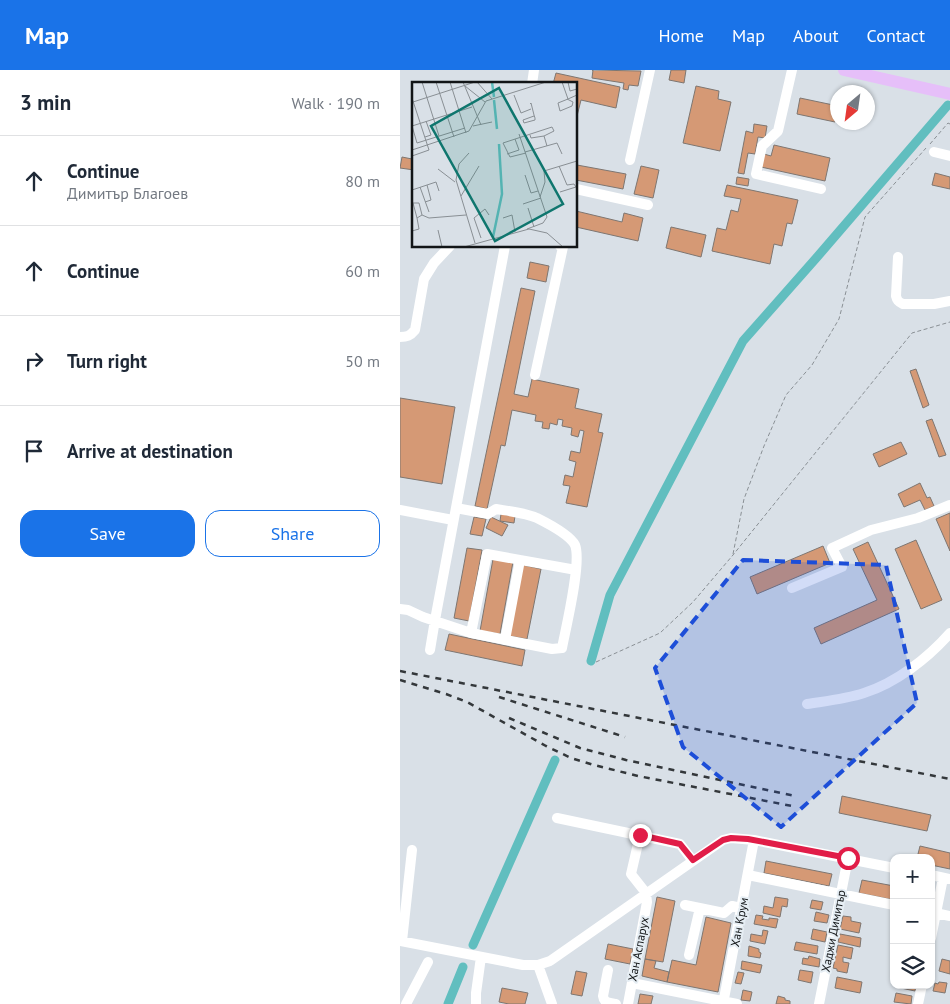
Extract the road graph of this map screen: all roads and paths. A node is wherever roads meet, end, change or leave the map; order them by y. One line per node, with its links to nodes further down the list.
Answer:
1 (650, 70): 9 (street)
2 (792, 70): 11 (street)
3 (844, 70): 4 (main road)
4 (950, 94)
5 (950, 120): 6 (path)
6 (949, 124): 25 (path)
7 (934, 152): 8 (street)
8 (950, 156)
9 (630, 160)
10 (578, 189): 12 (street)
11 (821, 189)
12 (648, 205)
13 (448, 248): 19 (street)
14 (505, 248): 22 (street)
15 (563, 248): 20 (street)
16 (898, 257): 17 (street)
17 (950, 301)
18 (950, 322): 25 (path)
19 (400, 337)
20 (535, 375)
21 (950, 505): 28 (street)
22 (456, 508): 24 (street); 27 (street)
23 (400, 510): 24 (street)
24 (453, 520): 30 (street)
25 (733, 555): 35 (path)
26 (520, 560): 27 (street); 31 (street); 33 (street)
27 (576, 570): 33 (street)
28 (792, 588)
29 (400, 609): 30 (street)
30 (435, 620): 31 (street); 34 (street)
31 (471, 633): 33 (street)
32 (950, 633): 36 (street)
33 (505, 640)
34 (430, 650)
35 (596, 662)
36 (807, 704)
37 (557, 818): 38 (street)
38 (640, 835): 42 (street); 46 (street)
39 (754, 840): 41 (street); 42 (street); 44 (street, Хан Крум)
40 (412, 850): 55 (street)
41 (848, 858): 43 (street); 47 (street, Хаджи Димитър)
42 (693, 860): 46 (street)
43 (890, 867)
44 (748, 875): 47 (street); 51 (street, Хан Крум)
45 (947, 878): 52 (street)
46 (646, 893): 59 (street); 61 (street, Хан Аспарух)
47 (840, 894): 48 (street); 70 (street, Хаджи Димитър)
48 (890, 904)
49 (685, 905): 50 (street)
50 (700, 908): 51 (street); 56 (street)
51 (741, 908): 63 (street, Хан Крум)
52 (935, 909)
53 (935, 912): 54 (street)
54 (950, 916)
55 (401, 942): 57 (street)
56 (689, 955)
57 (481, 957): 59 (street); 65 (street)
58 (428, 962): 64 (street)
59 (538, 965): 66 (street)
60 (608, 970): 67 (street)
61 (632, 983): 63 (street); 68 (street, Хан Аспарух)
62 (921, 989): 71 (street)
63 (723, 1003): 69 (street)
64 (406, 1004)
65 (476, 1004)
66 (552, 1004)
67 (616, 1004)
68 (628, 1004)
69 (737, 1004)
70 (819, 1004)
71 (918, 1004)

